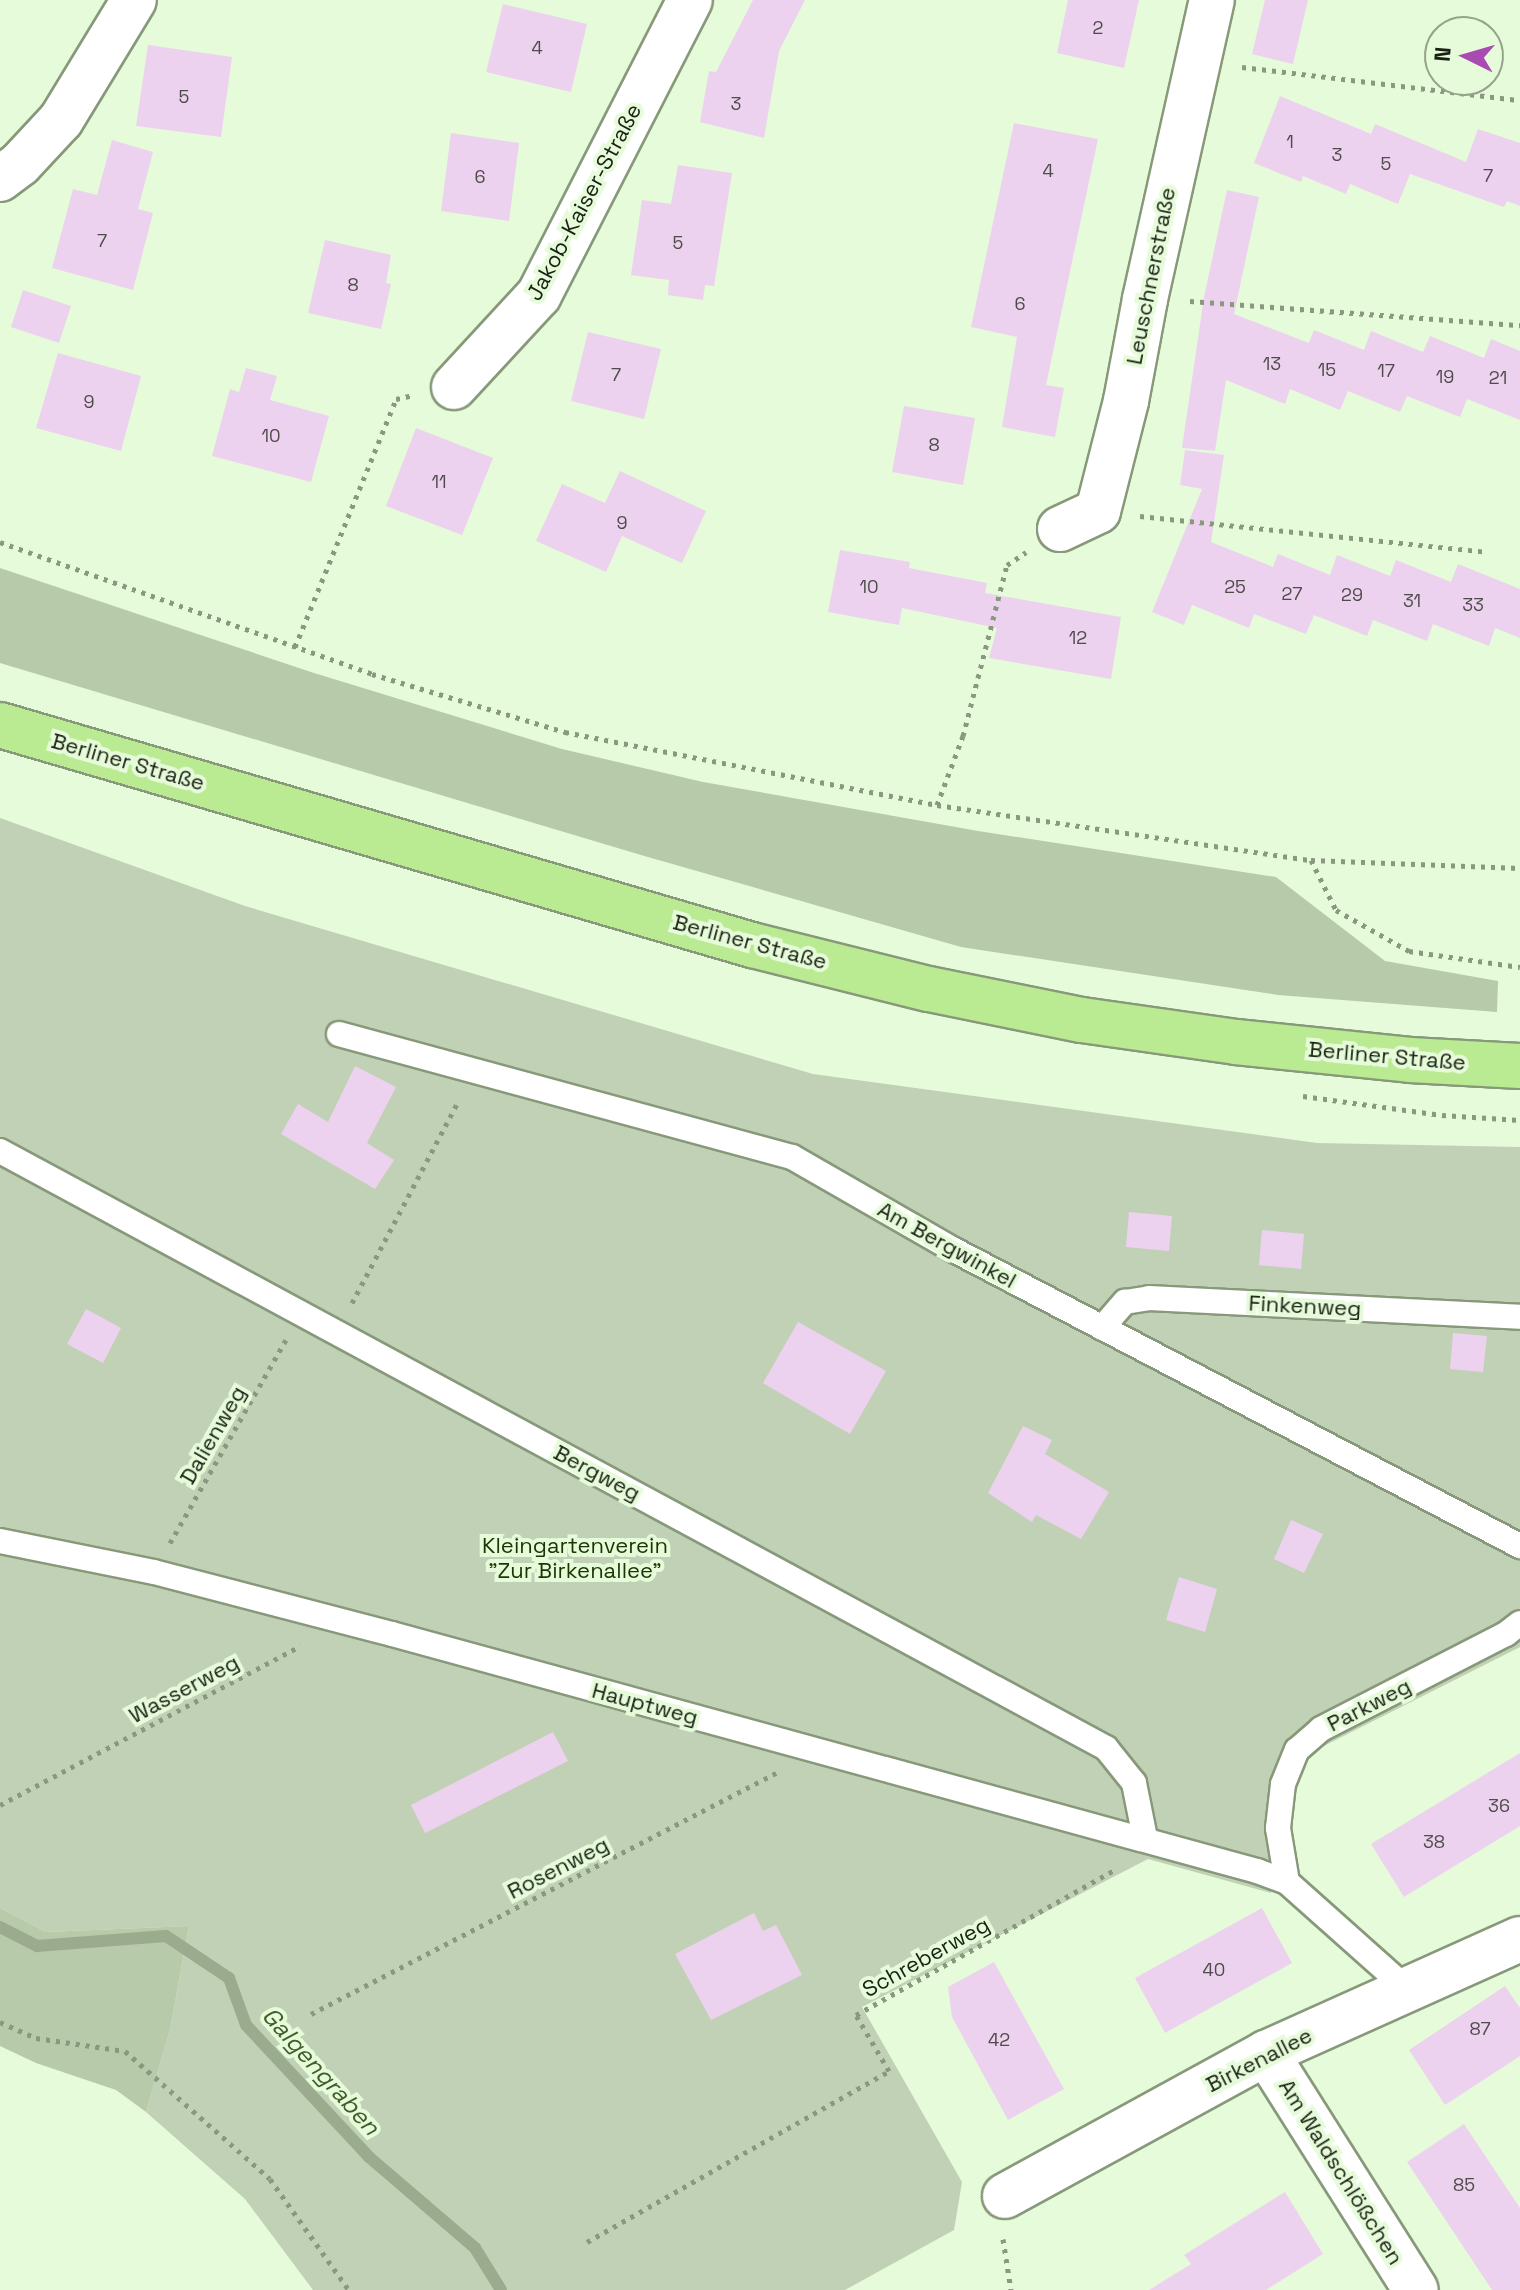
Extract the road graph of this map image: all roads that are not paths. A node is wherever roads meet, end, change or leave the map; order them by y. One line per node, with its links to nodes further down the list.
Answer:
1 (134, 0): 4 (street)
2 (690, 0): 5 (street, Jakob-Kaiser-Straße)
3 (1212, 0): 6 (street, Leuschnerstraße)
4 (0, 179)
5 (454, 387)
6 (1060, 529)
7 (0, 725): 9 (highway, Berliner Straße)
8 (339, 1034): 12 (lane, Am Bergwinkel)
9 (1520, 1066)
10 (0, 1151): 16 (lane, Bergweg)
11 (1520, 1317): 12 (lane, Finkenweg)
12 (1102, 1328): 14 (lane, Am Bergwinkel)
13 (0, 1541): 16 (lane, Hauptweg)
14 (1520, 1546)
15 (1520, 1623): 17 (lane, Parkweg)
16 (1153, 1840): 17 (lane, Hauptweg)
17 (1287, 1882): 19 (lane)
18 (1520, 1939): 19 (street, Birkenallee)
19 (1407, 1989): 20 (street, Birkenallee)
20 (1266, 2053): 21 (street, Birkenallee); 22 (street, Am Waldschlößchen)
21 (1004, 2216)
22 (1416, 2290)

